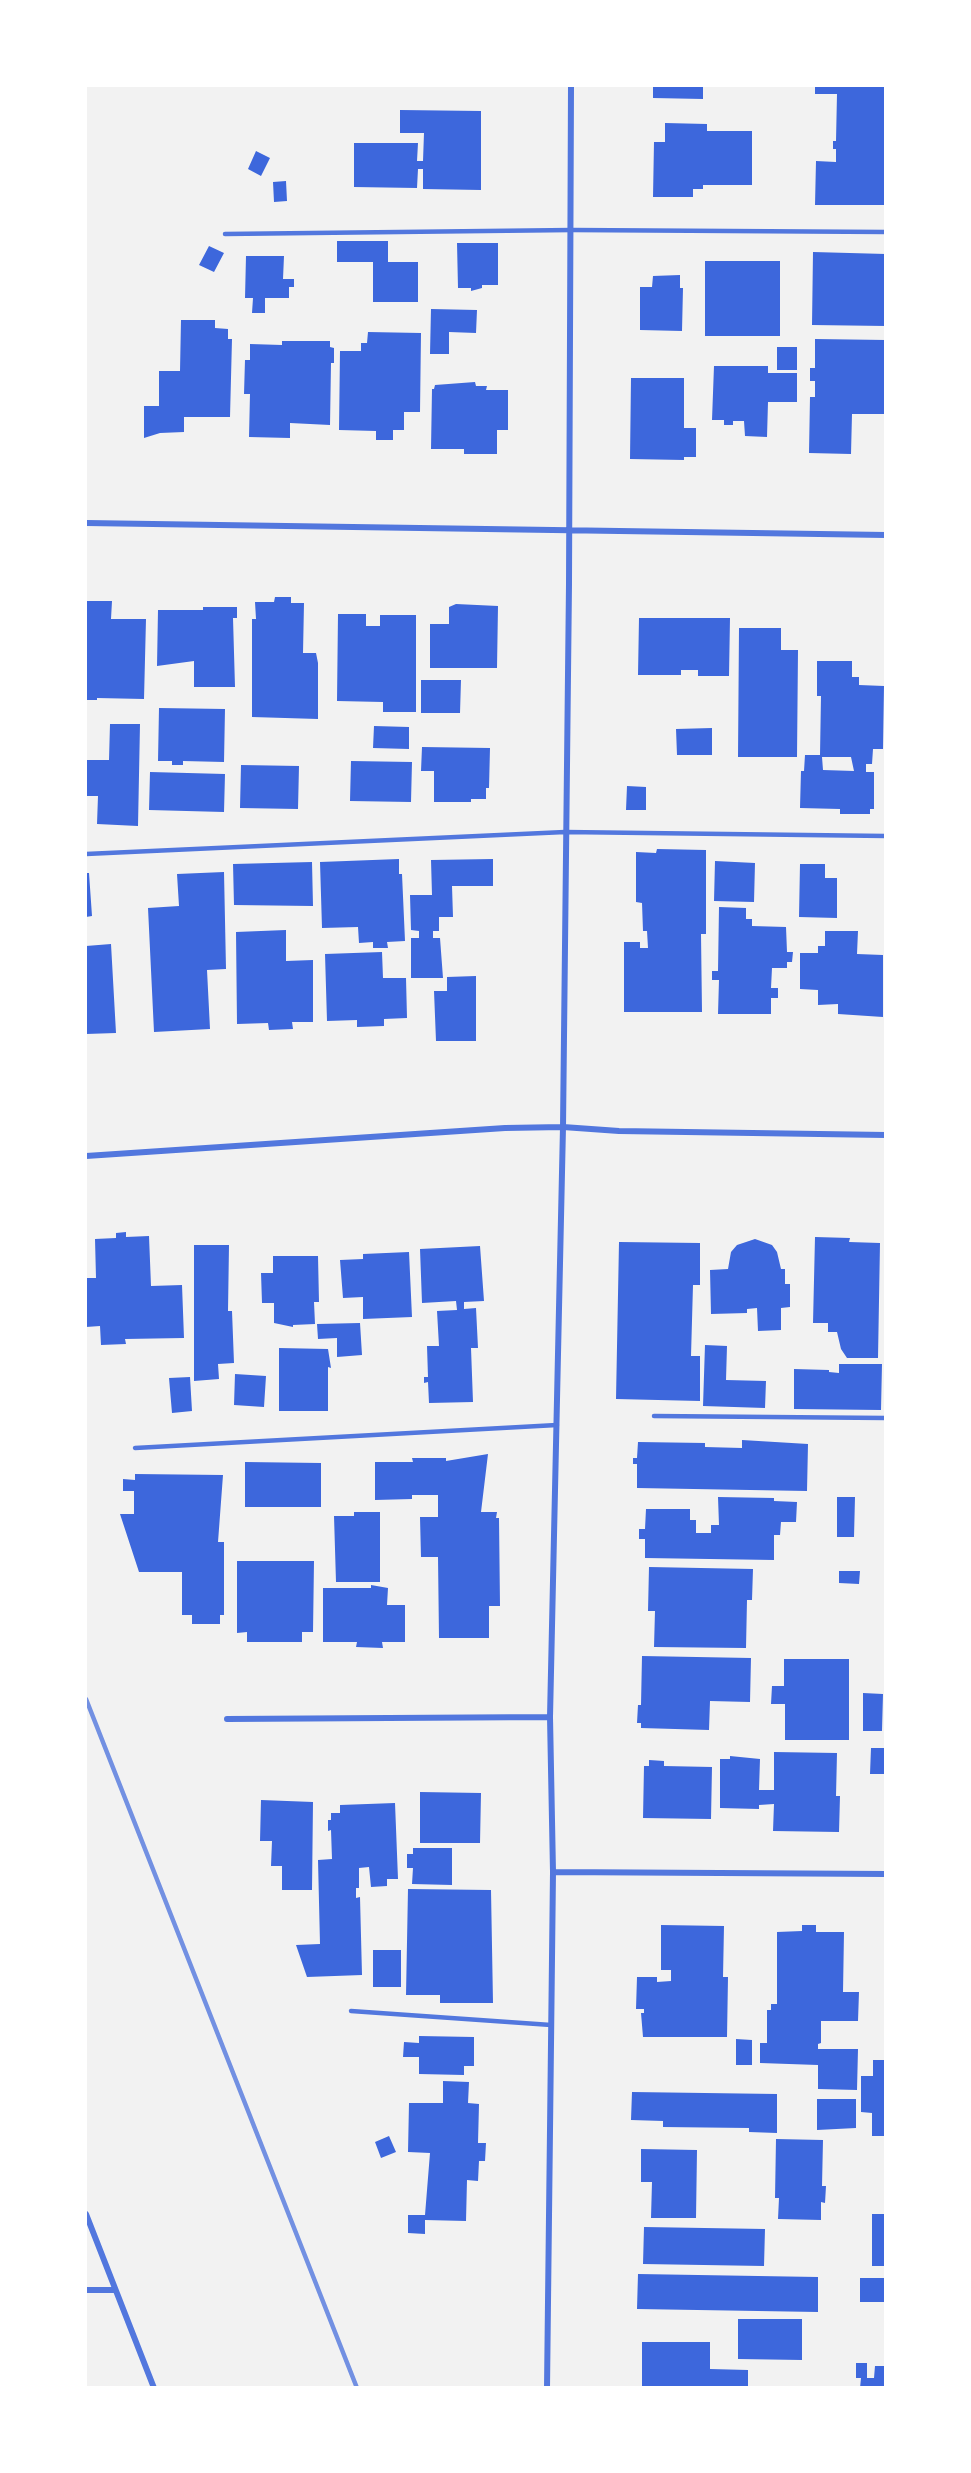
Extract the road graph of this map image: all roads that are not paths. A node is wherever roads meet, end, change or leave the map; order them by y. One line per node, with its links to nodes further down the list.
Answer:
1 (571, 86): 2 (street)
2 (572, 230): 3 (lane); 4 (lane); 6 (street)
3 (885, 232)
4 (225, 234)
5 (86, 523): 6 (street)
6 (570, 530): 7 (street); 8 (street)
7 (885, 535)
8 (565, 832): 9 (lane); 10 (lane); 11 (street)
9 (885, 836)
10 (86, 854)
11 (563, 1127): 12 (street); 13 (street); 16 (street)
12 (885, 1135)
13 (86, 1156)
14 (654, 1416): 15 (lane)
15 (885, 1418)
16 (557, 1425): 17 (lane); 18 (street)
17 (135, 1448)
18 (550, 1718): 19 (street); 20 (street)
19 (227, 1719)
20 (553, 1872): 21 (street); 23 (street)
21 (885, 1874)
22 (351, 2011): 23 (lane)
23 (551, 2025): 28 (street)
24 (86, 2214): 26 (street)
25 (86, 2290): 26 (street)
26 (115, 2290): 27 (street)
27 (154, 2388)
28 (547, 2388)

